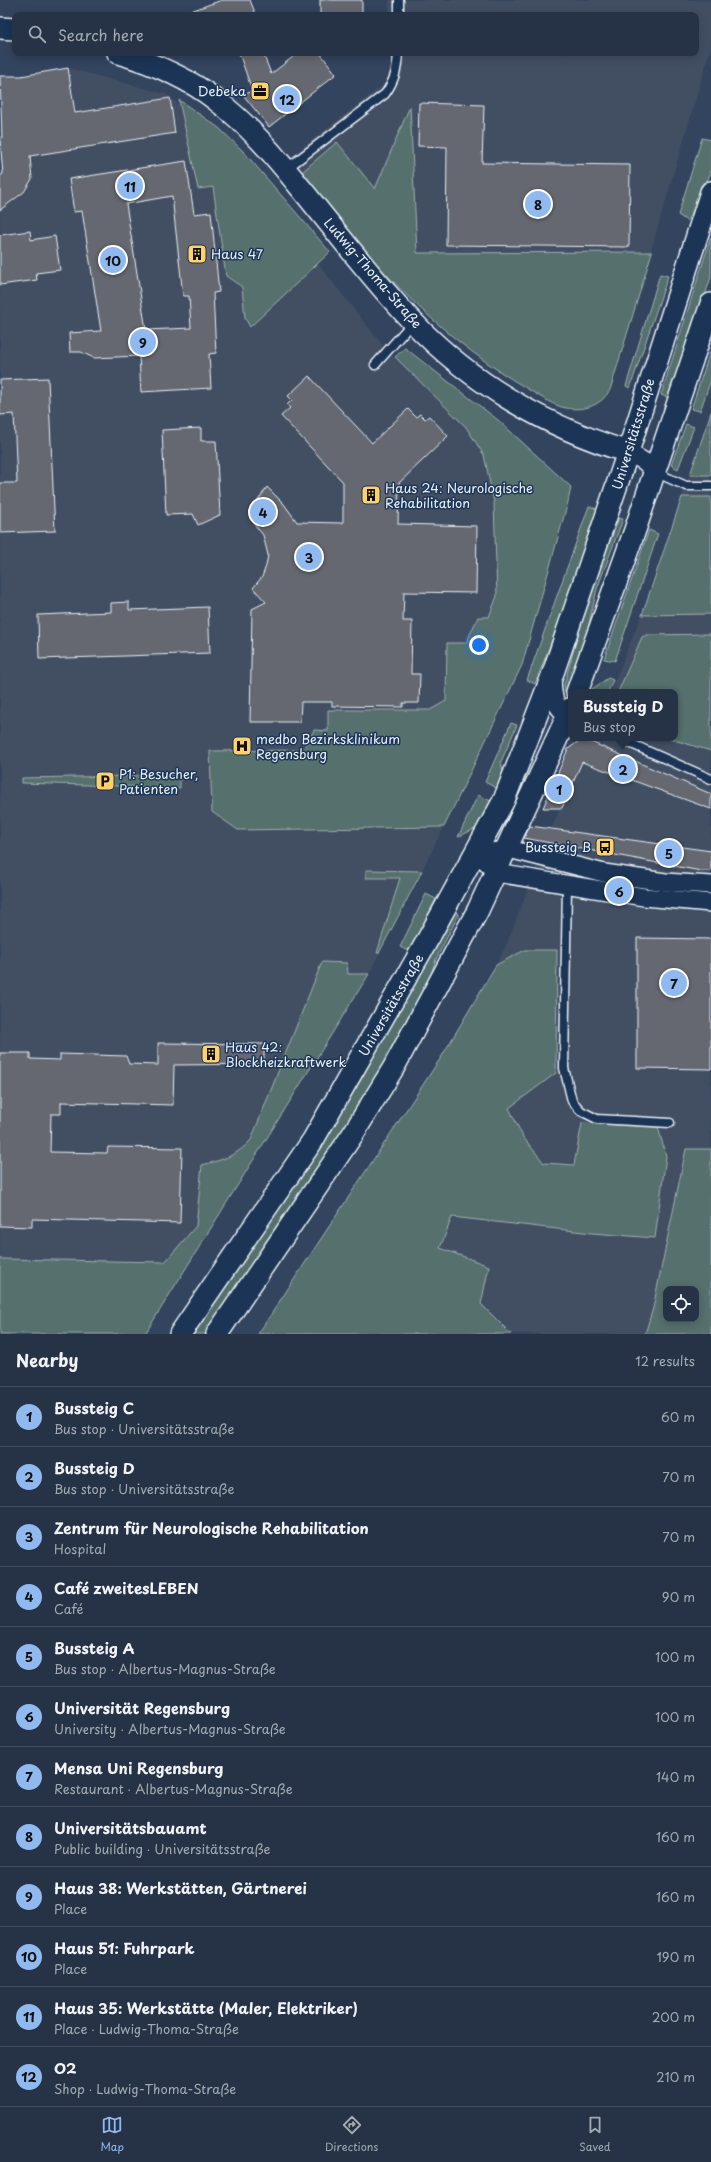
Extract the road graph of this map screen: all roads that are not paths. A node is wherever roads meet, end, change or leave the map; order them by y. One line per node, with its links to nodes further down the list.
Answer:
1 (399, 0): 2 (lane)
2 (399, 12)
3 (0, 28): 4 (street)
4 (12, 30)
5 (125, 56): 7 (street, Ludwig-Thoma-Straße)
6 (398, 56): 7 (lane)
7 (286, 169): 10 (street, Ludwig-Thoma-Straße)
8 (711, 192): 12 (street, Universitätsstraße)
9 (711, 304): 13 (street)
10 (413, 322): 11 (lane); 12 (street, Ludwig-Thoma-Straße)
11 (375, 365)
12 (628, 452): 13 (street, Ludwig-Thoma-Straße); 15 (street, Universitätsstraße)
13 (655, 472): 14 (lane); 16 (street)
14 (711, 486)
15 (552, 676): 17 (street, Universitätsstraße); 22 (street, Universitätsstraße)
16 (578, 689)
17 (568, 712)
18 (568, 717): 21 (street, Universitätsstraße)
19 (625, 741): 20 (lane)
20 (711, 779)
21 (505, 850): 22 (street); 23 (street, Universitätsstraße); 25 (street)
22 (477, 853): 23 (street); 28 (street, Universitätsstraße)
23 (496, 871): 24 (street); 29 (street, Universitätsstraße)
24 (567, 885): 26 (street); 27 (lane)
25 (711, 885)
26 (711, 903)
27 (670, 1123)
28 (180, 1334)
29 (217, 1334)

